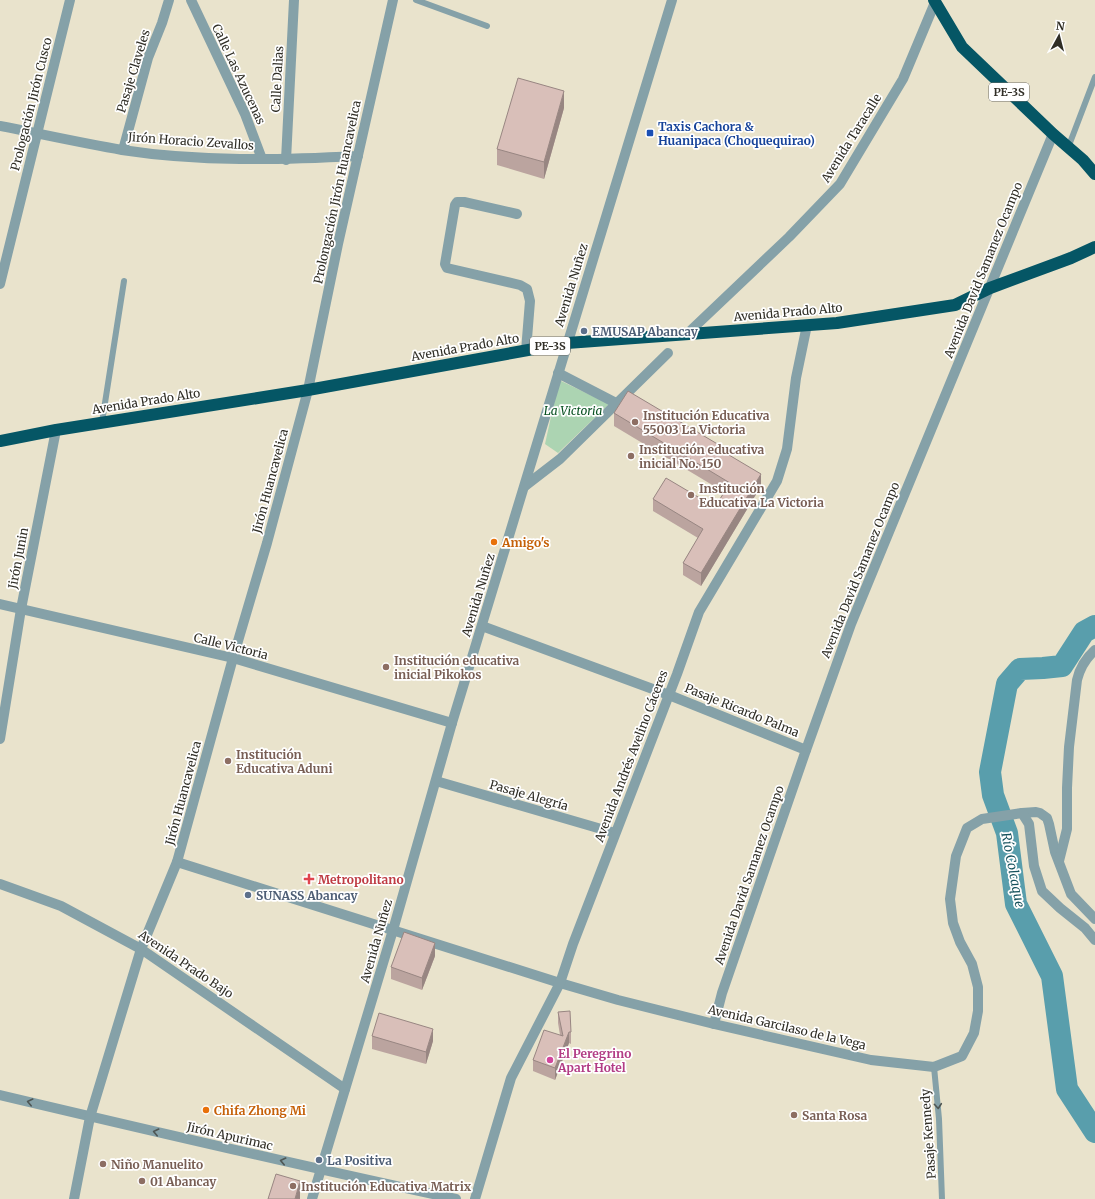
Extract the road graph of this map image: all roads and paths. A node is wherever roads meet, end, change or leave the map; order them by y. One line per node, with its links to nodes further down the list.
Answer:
1 (70, 0): 12 (street, Prologación Jirón Cusco)
2 (168, 0): 15 (street, Pasaje Claveles)
3 (191, 0): 17 (street, Calle Las Azucenas)
4 (294, 0): 18 (street, Calle Dalias)
5 (393, 0): 16 (street, Prolongación Jirón Huancavelica)
6 (416, 0): 9 (lane)
7 (672, 0): 27 (street, Avenida Nuñez)
8 (935, 1): 13 (highway, PE-3S); 26 (street, Avenida Taracalle)
9 (487, 26)
10 (1095, 77): 14 (lane)
11 (0, 126): 12 (street, Jirón Horacio Zevallos)
12 (37, 133): 15 (street, Jirón Horacio Zevallos); 23 (street, Prologación Jirón Cusco)
13 (1052, 134): 14 (highway, PE-3S); 24 (street, Avenida David Samanez Ocampo)
14 (1068, 148): 19 (highway, PE-3S)
15 (123, 150): 17 (street, Jirón Horacio Zevallos)
16 (358, 156): 18 (street, Jirón Horacio Zevallos); 31 (street, Prolongación Jirón Huancavelica)
17 (262, 159): 18 (street, Jirón Horacio Zevallos)
18 (286, 160)
19 (1095, 174)
20 (517, 214): 28 (street)
21 (1095, 247): 24 (highway, Avenida Prado Alto / PE-3S)
22 (124, 281): 33 (lane)
23 (0, 284)
24 (990, 288): 25 (highway, Avenida Prado Alto / PE-3S); 45 (street, Avenida David Samanez Ocampo)
25 (808, 325): 26 (highway, Avenida Prado Alto / PE-3S); 42 (street, Avenida Andrés Avelino Cáceres)
26 (688, 333): 27 (highway, Avenida Prado Alto / PE-3S)
27 (567, 343): 28 (highway, Avenida Prado Alto / PE-3S); 30 (street, Avenida Nuñez)
28 (526, 351): 31 (highway, Avenida Prado Alto / PE-3S)
29 (668, 353): 32 (street)
30 (558, 373): 32 (street); 36 (street, Avenida Nuñez)
31 (308, 390): 33 (highway, Avenida Prado Alto / PE-3S); 41 (street, Jirón Huancavelica)
32 (616, 403): 36 (street)
33 (102, 422): 34 (highway, Avenida Prado Alto / PE-3S)
34 (56, 430): 35 (highway, Avenida Prado Alto / PE-3S); 38 (street, Jirón Junin)
35 (0, 441)
36 (525, 486): 39 (street, Avenida Nuñez)
37 (0, 604): 38 (street, Calle Victoria)
38 (21, 609): 41 (street, Calle Victoria); 44 (street, Jirón Junin)
39 (482, 626): 42 (street, Pasaje Ricardo Palma); 43 (street, Avenida Nuñez)
40 (1095, 650): 49 (street)
41 (233, 658): 43 (street, Calle Victoria); 50 (street, Jirón Huancavelica)
42 (669, 695): 45 (street, Pasaje Ricardo Palma); 48 (street, Avenida Andrés Avelino Cáceres)
43 (452, 723): 46 (street, Avenida Nuñez)
44 (0, 739)
45 (806, 750): 57 (street, Avenida David Samanez Ocampo)
46 (436, 781): 48 (street, Pasaje Alegría); 53 (street, Avenida Nuñez)
47 (1020, 814): 49 (street, Avenida Garcilaso de la Vega); 54 (street); 58 (street, Avenida Garcilaso de la Vega)
48 (615, 833): 56 (street, Avenida Andrés Avelino Cáceres)
49 (1059, 861): 52 (street, Avenida Garcilaso de la Vega)
50 (177, 862): 53 (street, Avenida Garcilaso de la Vega); 55 (street, Jirón Huancavelica)
51 (0, 884): 55 (street, Avenida Prado Bajo)
52 (1095, 919)
53 (393, 930): 56 (street, Avenida Garcilaso de la Vega); 59 (street, Avenida Nuñez)
54 (1095, 940)
55 (142, 949): 59 (street, Avenida Prado Bajo); 61 (street, Jirón Huancavelica)
56 (560, 983): 57 (street, Avenida Garcilaso de la Vega); 66 (street, Avenida Andrés Avelino Cáceres)
57 (714, 1024): 58 (street, Avenida Garcilaso de la Vega)
58 (934, 1067): 67 (lane, Pasaje Kennedy, one-way to 67)
59 (345, 1089): 62 (street, Avenida Nuñez)
60 (0, 1095): 61 (street, Jirón Apurimac, one-way to 60)
61 (90, 1117): 62 (street, Jirón Apurimac, one-way to 61); 63 (street, Jirón Huancavelica)
62 (321, 1170): 64 (street, Avenida Nuñez); 65 (street, Jirón Apurimac)
63 (74, 1199)
64 (312, 1199)
65 (456, 1199)
66 (475, 1199)
67 (942, 1199)

